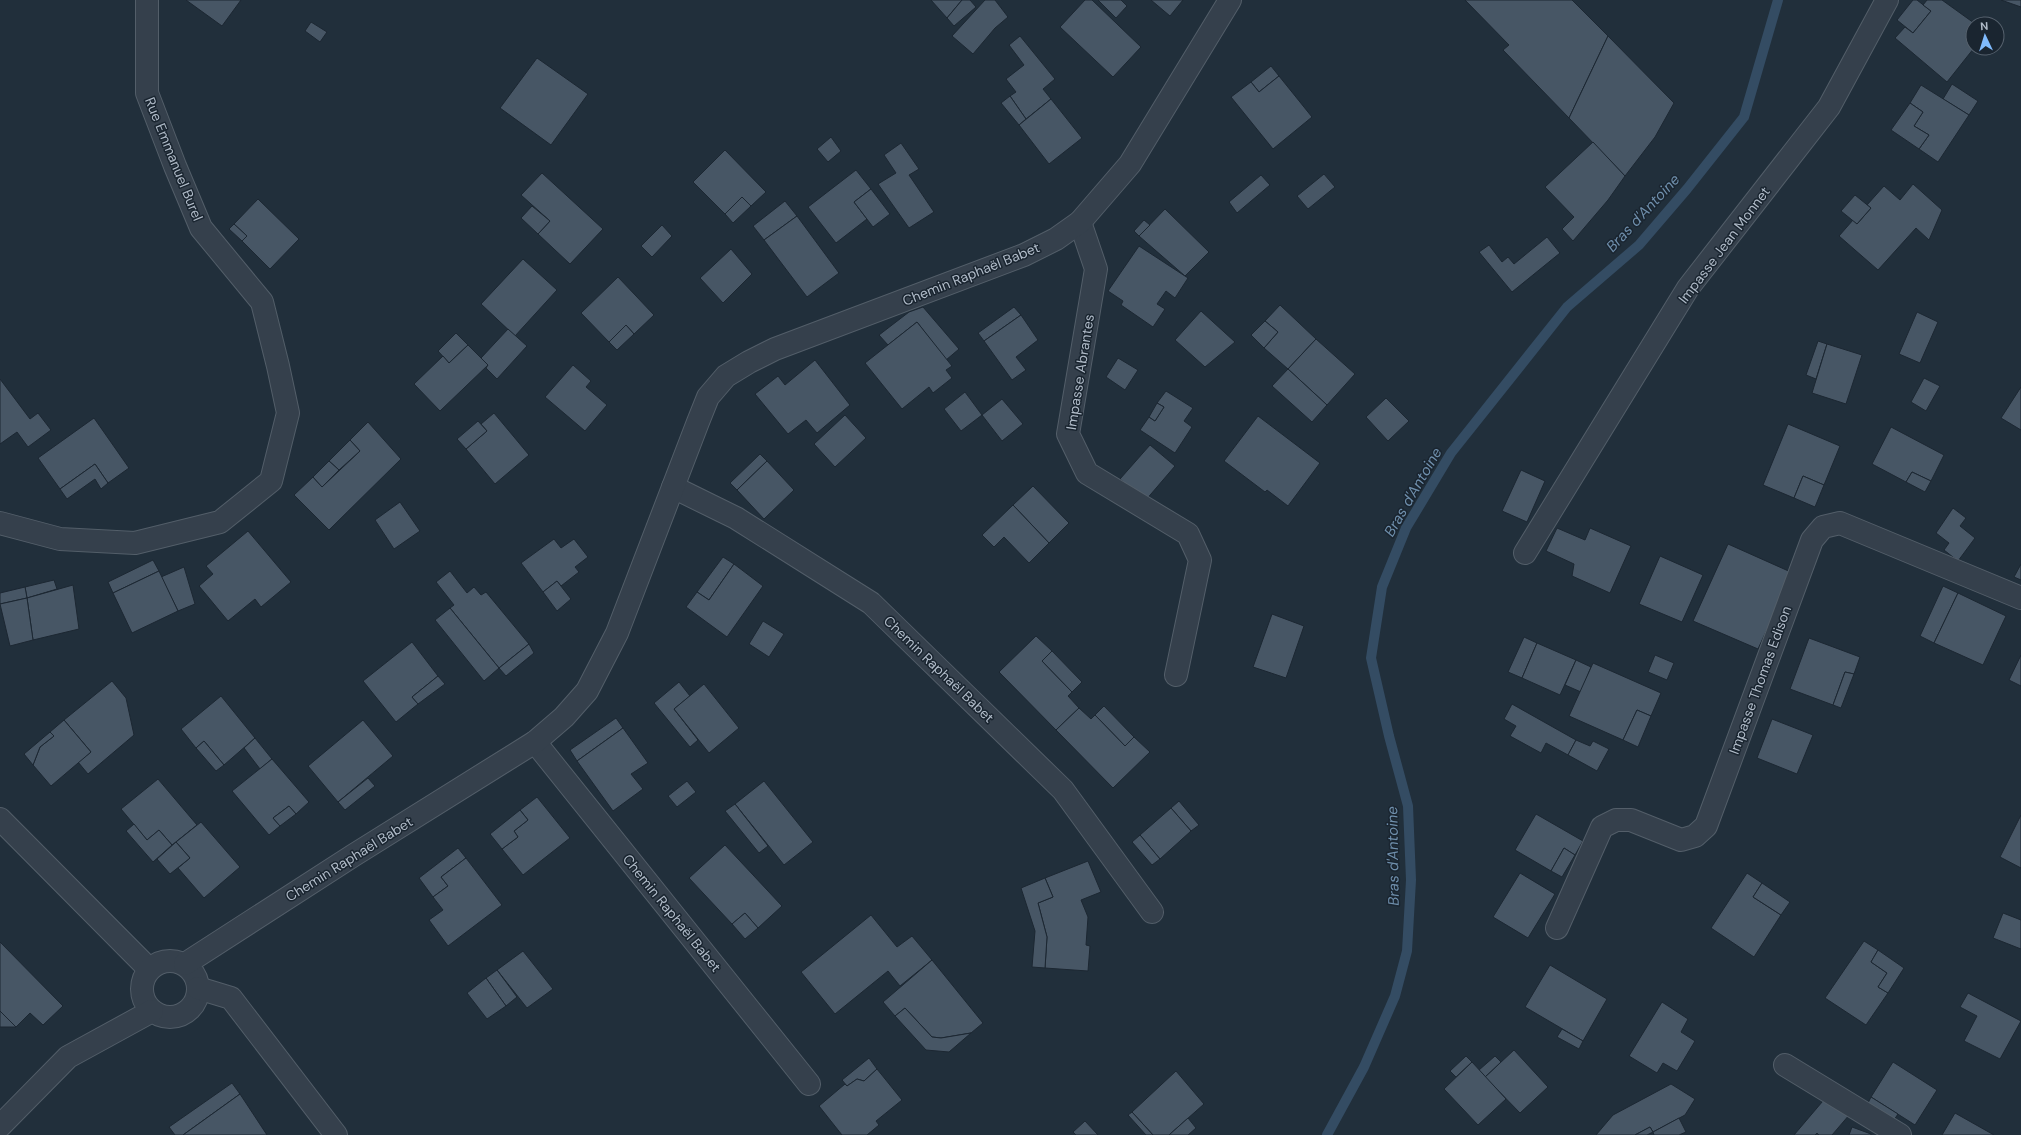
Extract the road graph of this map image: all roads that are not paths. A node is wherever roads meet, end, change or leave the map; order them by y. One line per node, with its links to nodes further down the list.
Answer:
1 (147, 0): 6 (street, Rue Emmanuel Burel)
2 (1230, 0): 4 (street, Chemin Raphaël Babet)
3 (1887, 0): 7 (street, Impasse Jean Monnet)
4 (1080, 222): 5 (street, Chemin Raphaël Babet); 9 (street, Impasse Abrantes)
5 (673, 487): 10 (street, Chemin Raphaël Babet); 12 (street, Chemin Raphaël Babet)
6 (0, 523)
7 (1525, 553)
8 (2021, 598): 13 (street, Impasse Thomas Edison)
9 (1176, 675)
10 (535, 742): 14 (street, Chemin Raphaël Babet); 19 (street, Chemin Raphaël Babet)
11 (0, 819): 15 (street)
12 (1152, 912)
13 (1557, 928)
14 (185, 964): 15 (street); 16 (street)
15 (149, 969): 17 (street)
16 (198, 988): 17 (street); 21 (street)
17 (152, 1011): 20 (street)
18 (1785, 1065): 22 (street)
19 (809, 1084)
20 (0, 1126)
21 (336, 1135)
22 (1900, 1135)

